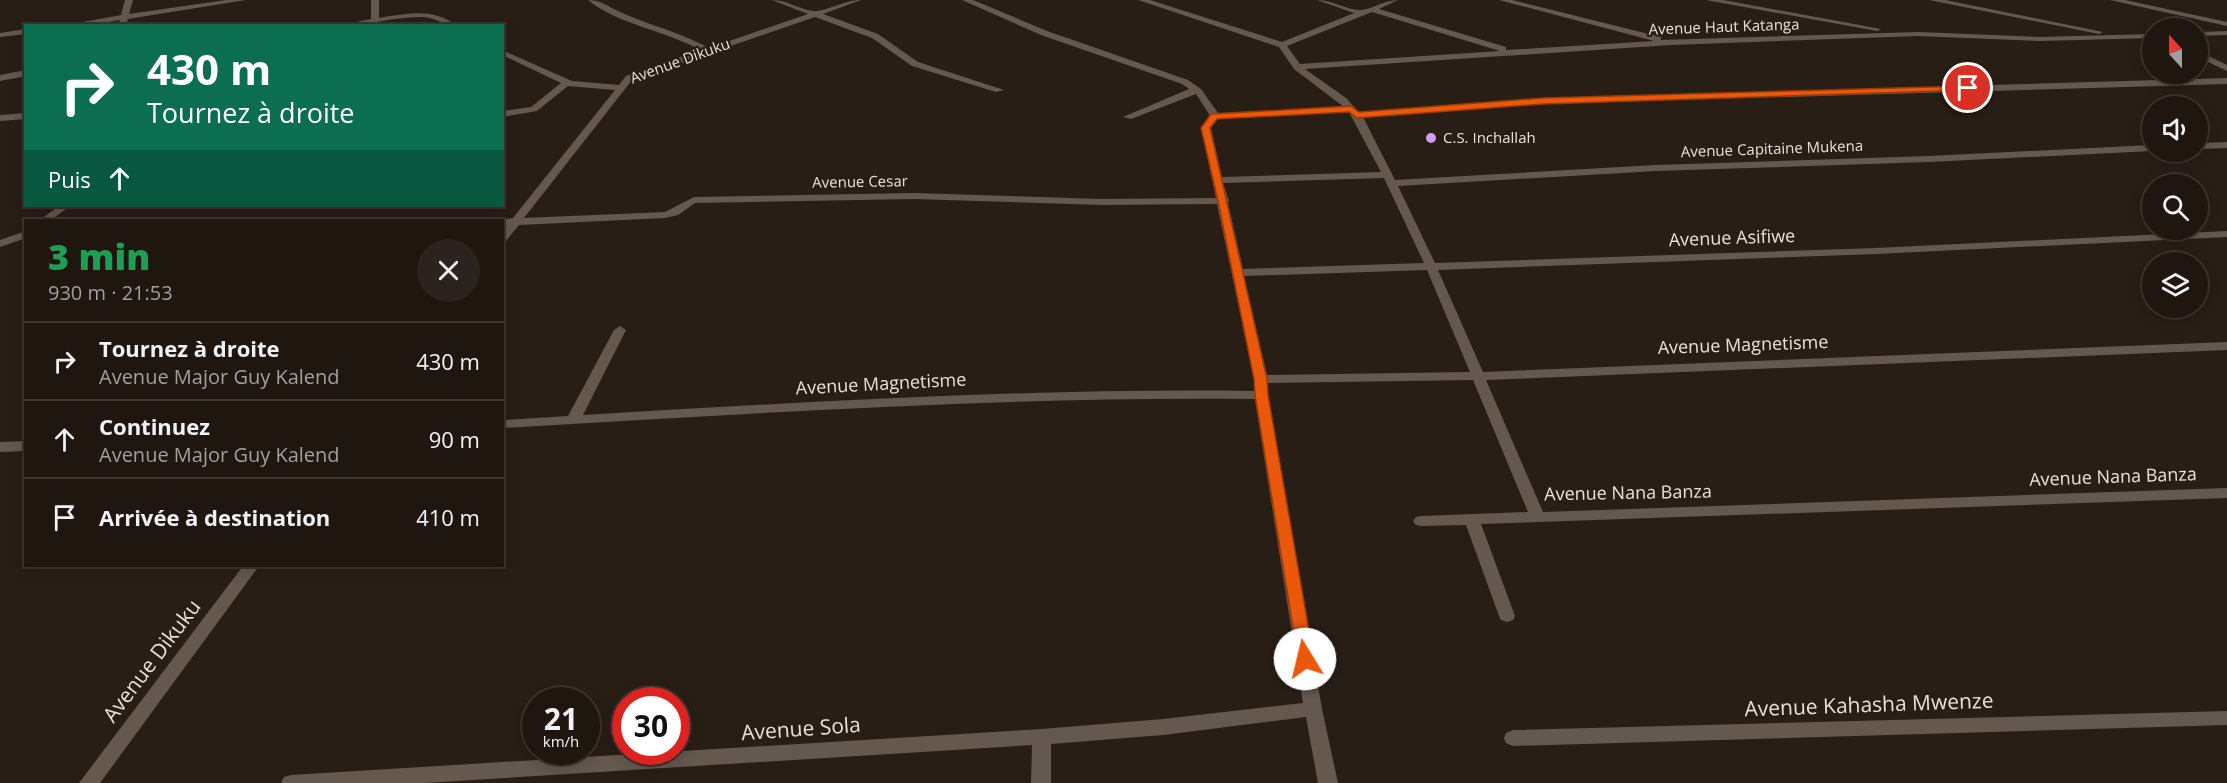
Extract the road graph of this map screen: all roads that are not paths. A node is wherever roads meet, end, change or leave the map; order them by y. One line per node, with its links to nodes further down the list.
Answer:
1 (129, 0): 19 (street)
2 (242, 0): 19 (street)
3 (375, 0): 18 (street)
4 (592, 0): 33 (street)
5 (776, 0): 16 (street)
6 (857, 0): 16 (street, Avenue Dikuku)
7 (966, 0): 45 (street)
8 (1142, 0): 32 (street)
9 (1321, 0): 17 (street)
10 (1394, 0): 15 (street)
11 (1503, 0): 31 (street)
12 (1710, 0): 26 (street)
13 (1933, 0): 30 (street)
14 (2114, 0): 23 (street)
15 (1371, 9): 17 (street); 34 (street)
16 (816, 13): 33 (street, Avenue Dikuku); 44 (street)
17 (1361, 13): 32 (street)
18 (375, 20): 21 (street); 22 (street)
19 (123, 21): 20 (street)
20 (88, 24)
21 (352, 24)
22 (449, 24)
23 (2227, 24)
24 (24, 32): 28 (street)
25 (2227, 33): 27 (street)
26 (1906, 34): 30 (street, Avenue Haut Katanga); 31 (street, Avenue Haut Katanga)
27 (2208, 34)
28 (0, 35)
29 (2142, 36): 30 (street, Avenue Haut Katanga)
30 (2124, 37)
31 (1671, 42): 34 (street, Avenue Haut Katanga)
32 (1281, 45): 37 (street, Avenue Nana Banza)
33 (707, 50): 43 (street, Avenue Dikuku)
34 (1514, 52): 37 (street, Avenue Haut Katanga)
35 (504, 53): 42 (street)
36 (2208, 59): 38 (street)
37 (1297, 66): 46 (street, Avenue Nana Banza)
38 (2227, 68)
39 (24, 74): 40 (street)
40 (0, 78)
41 (2227, 81): 46 (street)
42 (567, 82): 43 (street); 47 (street)
43 (619, 88): 61 (street, Avenue Dikuku)
44 (999, 90)
45 (1198, 91): 49 (street); 50 (street)
46 (1354, 112): 49 (street); 55 (street, Avenue Nana Banza)
47 (504, 114)
48 (24, 116): 51 (street)
49 (1214, 116): 56 (street)
50 (1128, 117)
51 (0, 118)
52 (2227, 145): 53 (street)
53 (2208, 146)
54 (2142, 148): 55 (street, Avenue Capitaine Mukena)
55 (1390, 179): 56 (street, Avenue Capitaine Mukena); 67 (street, Avenue Nana Banza)
56 (1217, 180): 57 (street)
57 (1224, 201): 61 (street, Avenue Cesar); 68 (street)
58 (64, 207): 59 (street)
59 (46, 219)
60 (504, 222): 61 (street, Avenue Cesar)
61 (518, 222): 64 (street, Avenue Dikuku)
62 (2227, 234): 67 (street, Avenue Asifiwe)
63 (24, 235): 66 (street)
64 (504, 237)
65 (24, 242): 66 (street)
66 (3, 243)
67 (1429, 266): 68 (street, Avenue Asifiwe); 71 (street, Avenue Nana Banza)
68 (1237, 273): 72 (street)
69 (620, 330): 74 (street)
70 (2227, 346): 71 (street, Avenue Magnetisme)
71 (1476, 376): 72 (street, Avenue Magnetisme); 79 (street, Avenue Nana Banza)
72 (1261, 379): 73 (street)
73 (1262, 395): 74 (street, Avenue Magnetisme); 84 (street)
74 (573, 420): 75 (street, Avenue Magnetisme)
75 (504, 424)
76 (24, 446): 77 (street)
77 (0, 447)
78 (2227, 493): 79 (street, Avenue Nana Banza)
79 (1537, 516): 80 (street)
80 (1472, 520): 81 (street); 83 (street)
81 (1421, 521)
82 (250, 567): 88 (street, Avenue Dikuku)
83 (1507, 616)
84 (1313, 709): 86 (street, Avenue Sola); 91 (street)
85 (2227, 718): 87 (street, Avenue Kahasha Mwenze)
86 (1042, 737): 89 (street, Avenue Sola); 90 (street)
87 (1513, 738)
88 (89, 783)
89 (291, 783)
90 (1041, 783)
91 (1328, 783)

